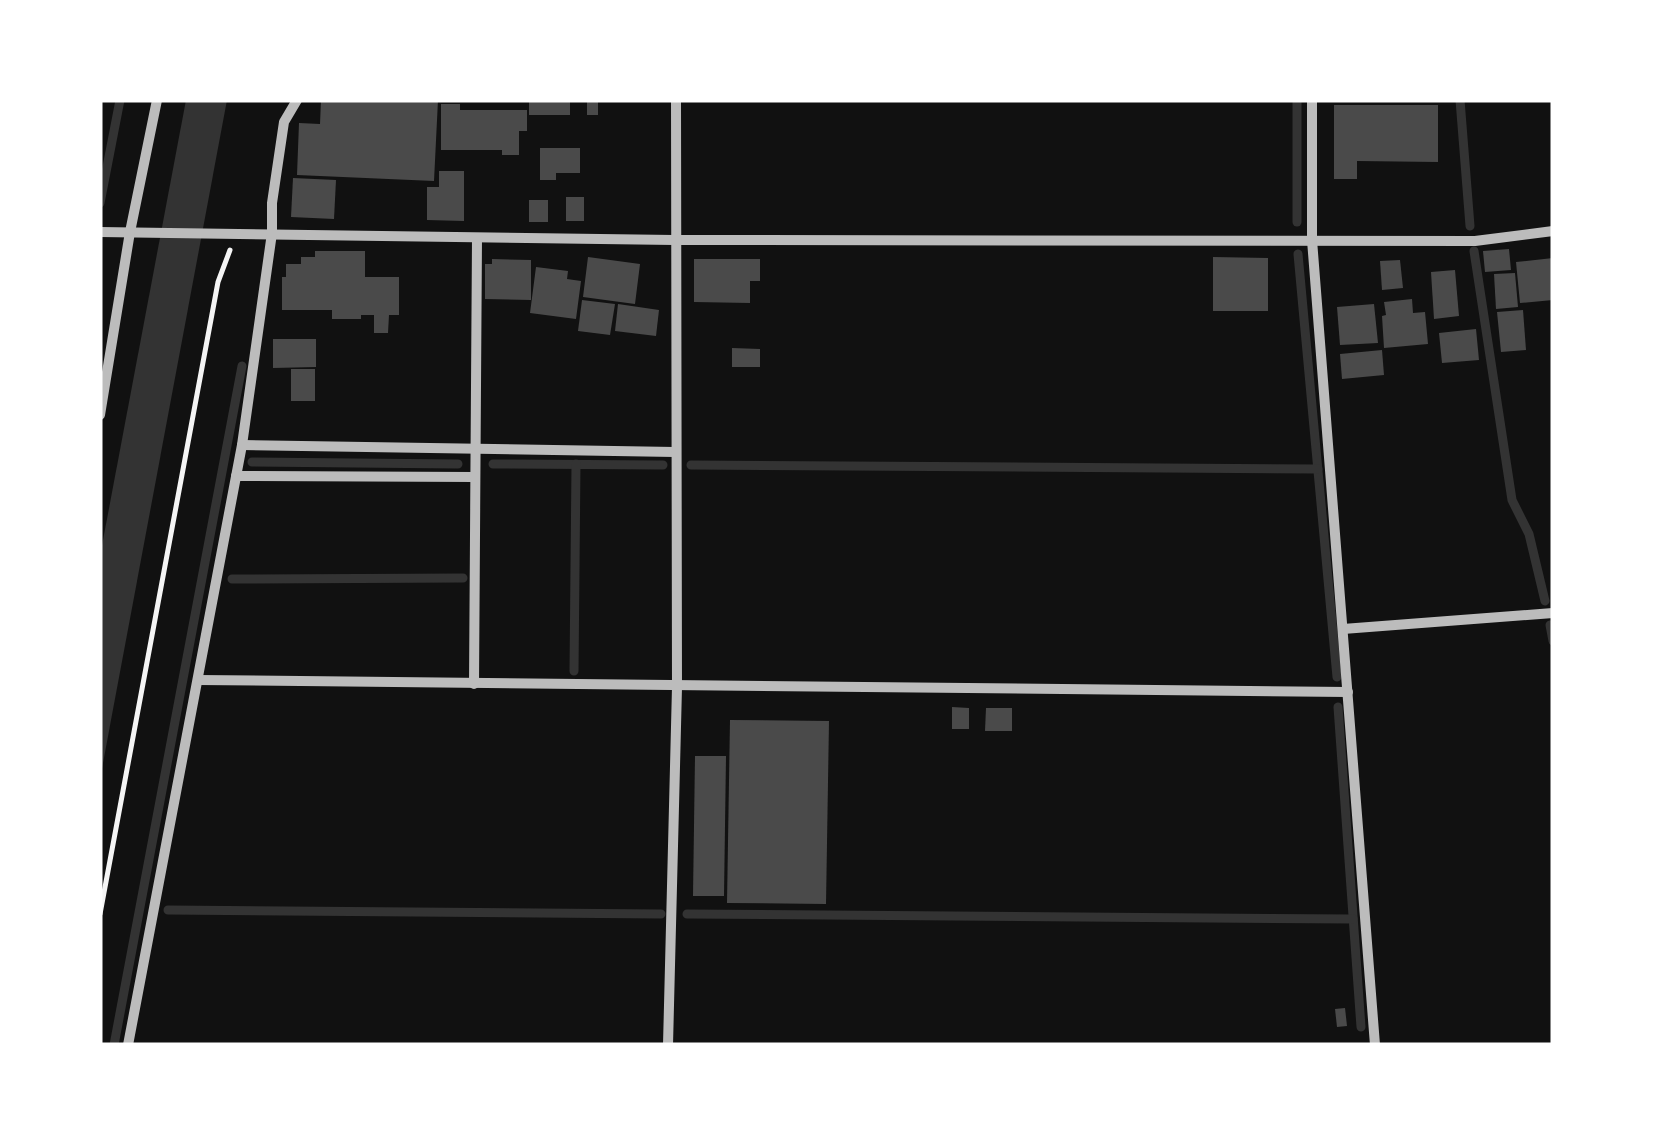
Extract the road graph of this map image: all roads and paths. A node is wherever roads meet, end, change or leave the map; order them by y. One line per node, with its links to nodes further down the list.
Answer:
1 (157, 100): 6 (street)
2 (297, 100): 9 (street)
3 (676, 100): 11 (street)
4 (1312, 100): 12 (street)
5 (100, 232): 6 (street)
6 (136, 232): 8 (street); 13 (street)
7 (1553, 232): 12 (street)
8 (231, 233): 9 (street); 25 (path)
9 (272, 234): 10 (street); 14 (street)
10 (477, 238): 11 (street); 15 (street)
11 (674, 240): 12 (street); 16 (street)
12 (1312, 240): 20 (street)
13 (100, 415)
14 (242, 445): 15 (street); 17 (street)
15 (476, 449): 16 (street); 18 (street)
16 (675, 452): 23 (street)
17 (236, 476): 18 (street); 21 (street)
18 (475, 476): 22 (street)
19 (1553, 613): 20 (street)
20 (1343, 630): 24 (street)
21 (198, 680): 22 (street); 26 (street)
22 (474, 684): 23 (street)
23 (677, 687): 24 (street); 27 (street)
24 (1348, 692): 28 (street)
25 (100, 914)
26 (128, 1045)
27 (668, 1045)
28 (1375, 1045)

